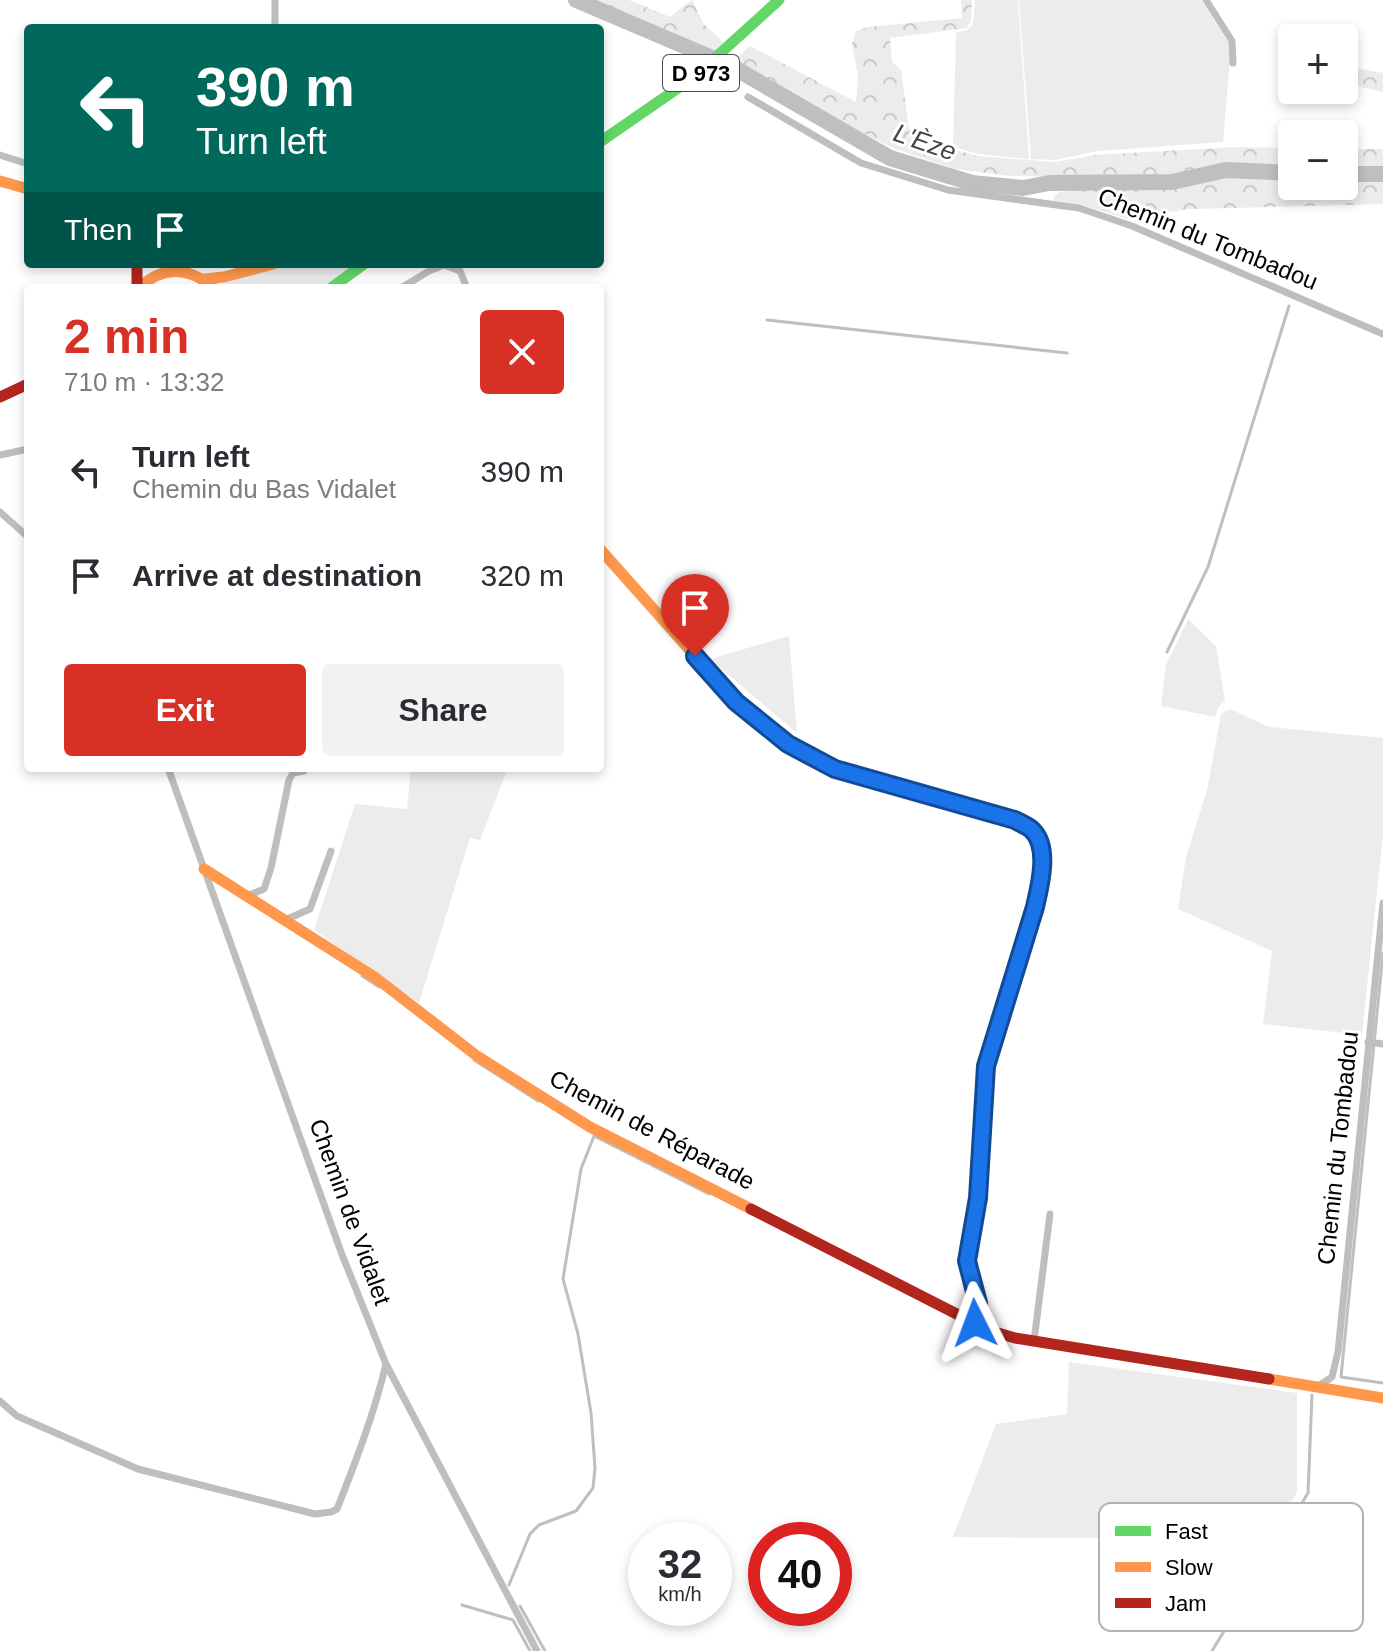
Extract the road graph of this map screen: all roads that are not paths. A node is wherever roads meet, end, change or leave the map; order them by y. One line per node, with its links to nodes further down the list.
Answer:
1 (275, 0): 4 (street)
2 (779, 0): 7 (street, D 973)
3 (1206, 0): 5 (street)
4 (275, 24)
5 (1233, 63)
6 (748, 97): 23 (street, Chemin du Tombadou)
7 (604, 140)
8 (0, 155): 9 (street)
9 (24, 163)
10 (0, 181): 11 (street)
11 (24, 188)
12 (169, 268): 19 (street)
13 (176, 268): 18 (street)
14 (258, 268): 18 (street)
15 (358, 268): 20 (street)
16 (436, 268): 21 (street)
17 (452, 268): 22 (street)
18 (200, 273)
19 (143, 284)
20 (336, 284)
21 (408, 284)
22 (465, 284)
23 (1383, 334)
24 (24, 386): 25 (street)
25 (0, 397)
26 (24, 450): 27 (street)
27 (0, 455)
28 (0, 512): 29 (street)
29 (24, 533)
30 (604, 554): 41 (street)
31 (169, 772): 34 (street, Chemin de Vidalet)
32 (298, 772): 35 (street)
33 (331, 851): 37 (street)
34 (204, 869): 35 (street, Chemin de Réparade); 43 (street, Chemin de Vidalet)
35 (247, 896): 37 (street, Chemin de Réparade)
36 (1383, 903): 38 (street, Chemin du Tombadou)
37 (285, 920): 41 (street, Chemin de Réparade)
38 (1368, 1042): 39 (street); 44 (street, Chemin du Tombadou)
39 (1383, 1044)
40 (1050, 1214): 42 (street)
41 (975, 1323): 42 (street, Chemin de Réparade)
42 (1034, 1341): 44 (street, Chemin de Réparade)
43 (386, 1364): 46 (street); 47 (street, Chemin de Vidalet)
44 (1316, 1387): 45 (street, Chemin de Réparade)
45 (1383, 1398)
46 (0, 1401)
47 (537, 1651)

